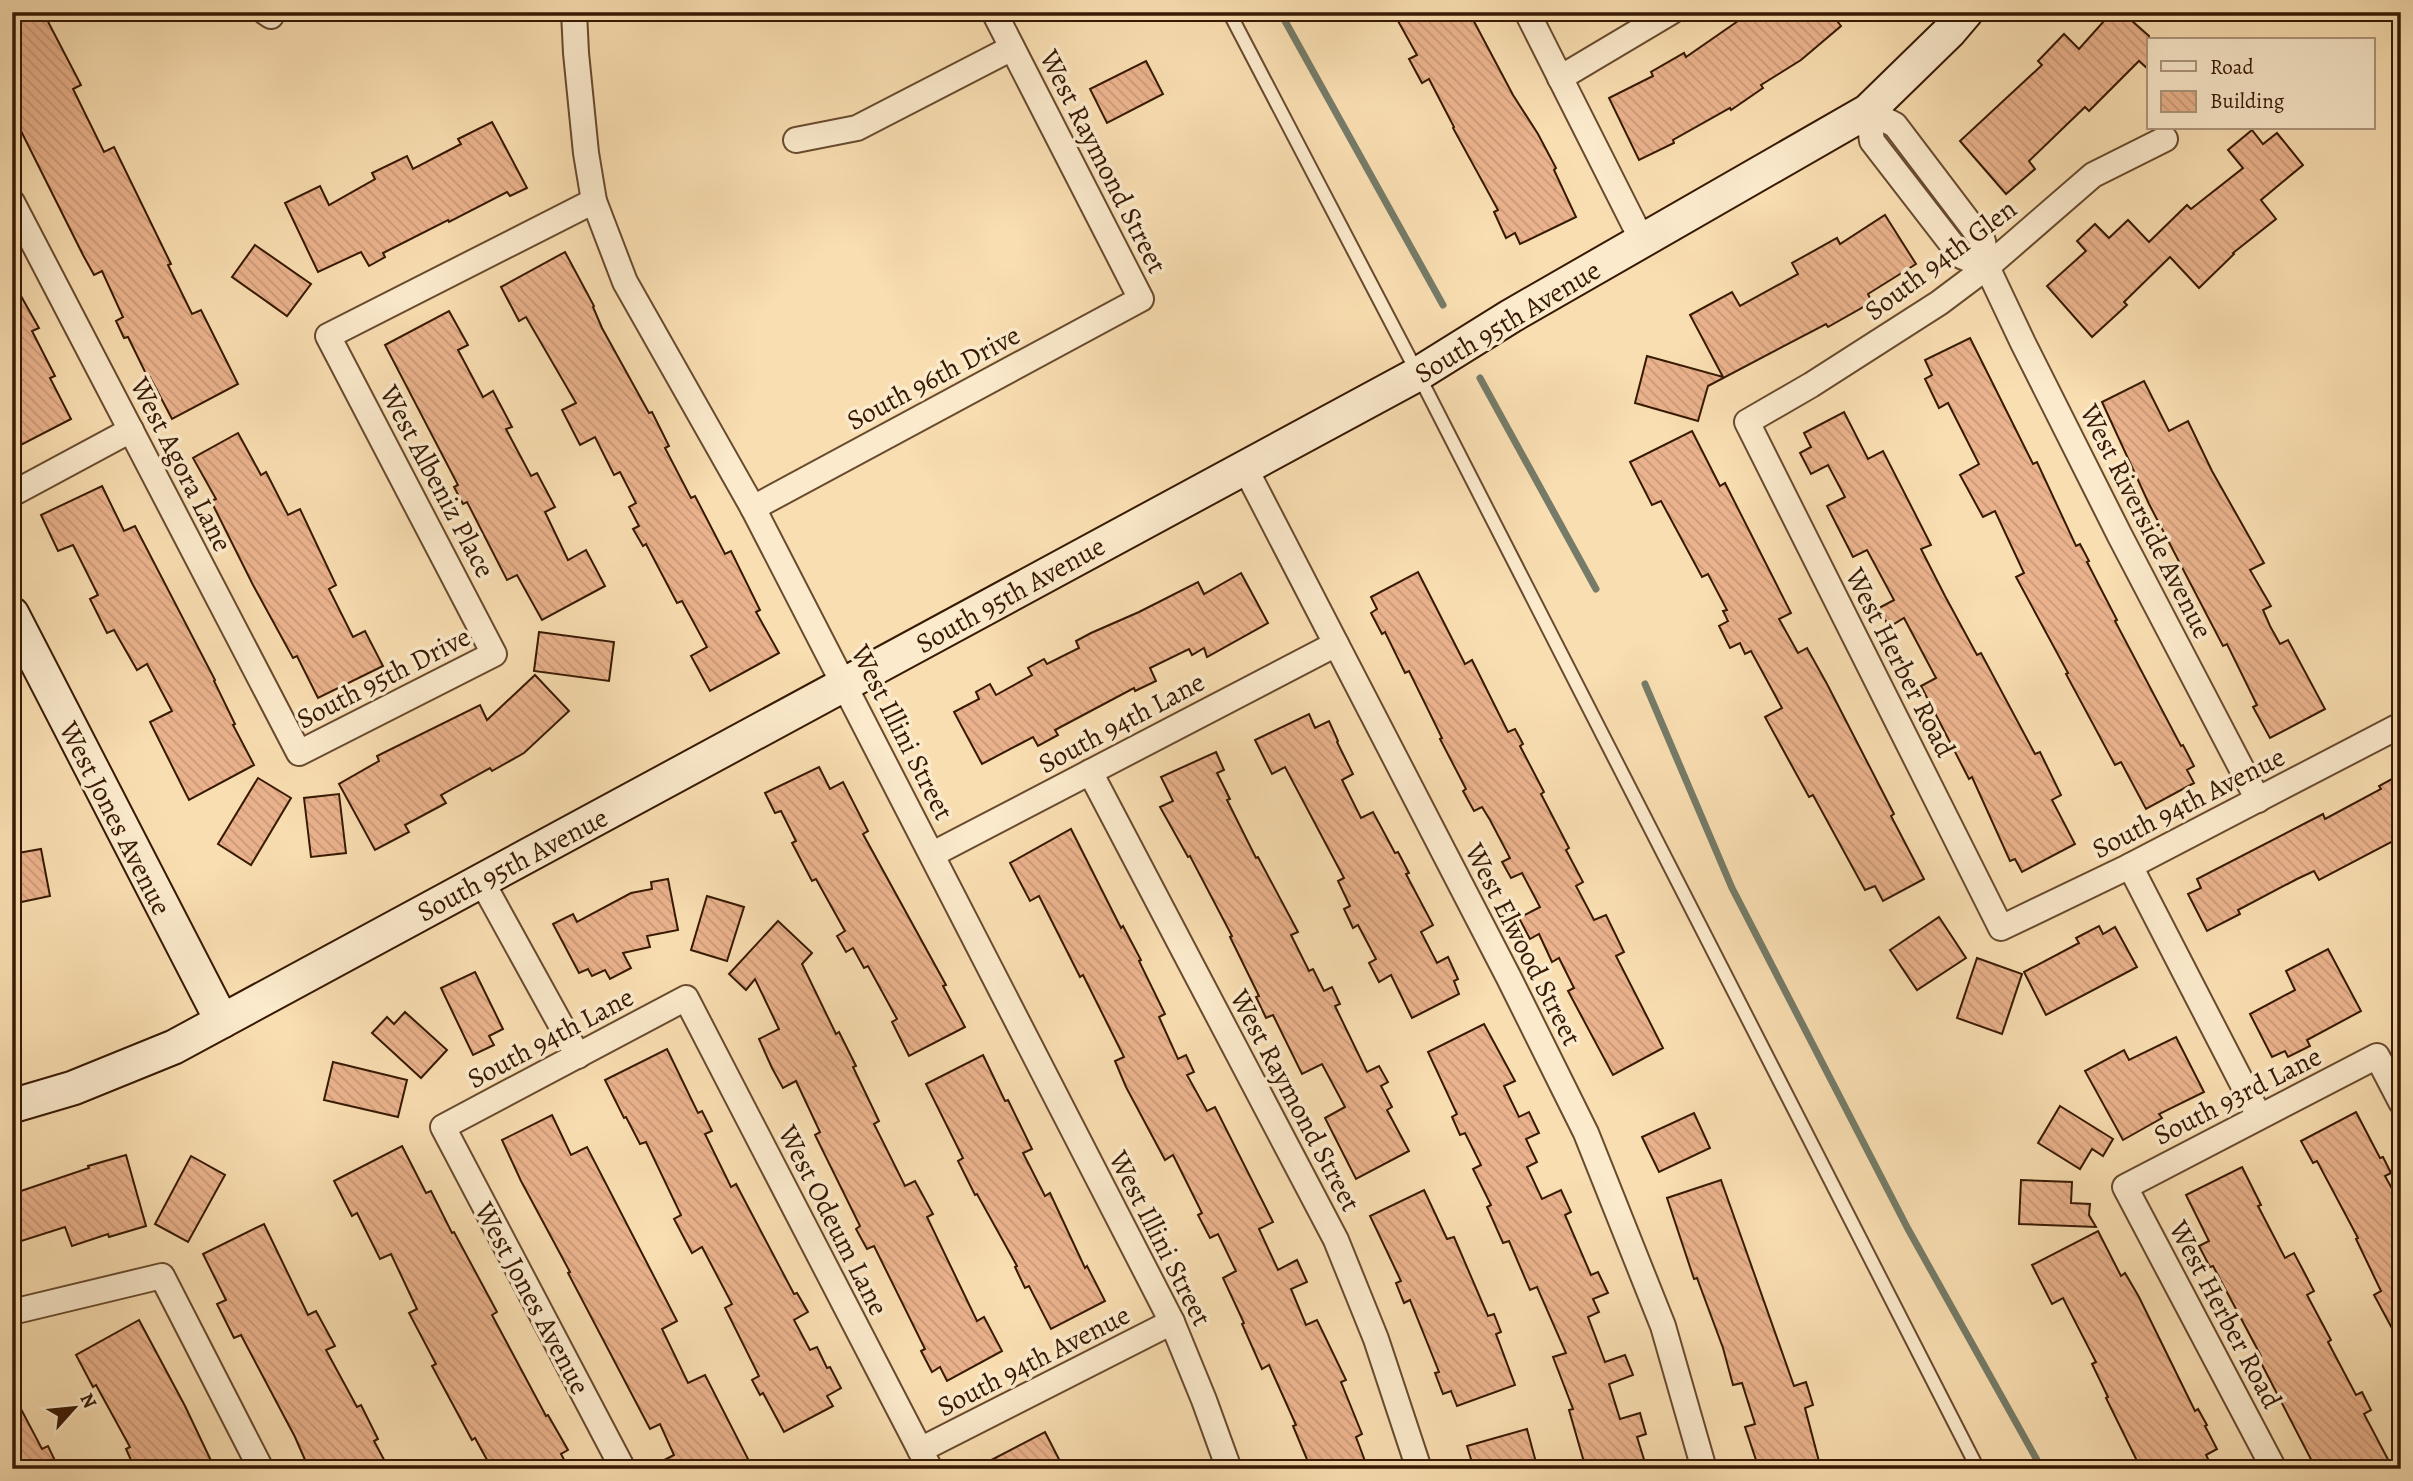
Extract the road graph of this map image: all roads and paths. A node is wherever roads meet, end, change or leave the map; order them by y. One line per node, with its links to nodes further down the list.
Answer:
1 (575, 12): 12 (street, West Illini Street)
2 (994, 12): 7 (street, West Raymond Street)
3 (1228, 12): 17 (lane)
4 (1527, 12): 8 (street)
5 (1671, 12): 8 (street)
6 (1966, 12): 9 (street, South 95th Avenue)
7 (1013, 48): 11 (street); 16 (street, West Raymond Street)
8 (1560, 78): 14 (street)
9 (1868, 111): 14 (street, South 95th Avenue); 15 (street)
10 (2165, 139): 15 (street, South 94th Glen)
11 (796, 140)
12 (594, 201): 22 (street, West Illini Street); 25 (street, West Albeniz Place)
13 (12, 202): 19 (street, West Agora Lane)
14 (1643, 242): 17 (street, South 95th Avenue)
15 (1987, 267): 18 (street, South 94th Glen); 30 (street, West Riverside Avenue)
16 (1141, 299): 22 (street, South 96th Drive)
17 (1418, 374): 20 (street, South 95th Avenue); 51 (lane)
18 (1747, 422): 34 (street, West Herber Road)
19 (131, 430): 21 (street); 28 (street, West Agora Lane)
20 (1244, 467): 24 (street, West Elwood Street); 26 (street, South 95th Avenue)
21 (12, 494)
22 (753, 508): 26 (street, West Illini Street)
23 (12, 614): 36 (street, West Jones Avenue)
24 (1336, 644): 29 (street, South 94th Lane); 50 (street, West Elwood Street)
25 (494, 654): 28 (street, South 95th Drive)
26 (845, 684): 31 (street, West Illini Street); 33 (street, South 95th Avenue)
27 (2401, 725): 30 (street, South 94th Avenue)
28 (299, 753)
29 (1090, 772): 31 (street, South 94th Lane); 49 (street, West Raymond Street)
30 (2258, 800): 32 (street, South 94th Avenue)
31 (933, 854): 44 (street, West Illini Street)
32 (2130, 866): 34 (street, South 94th Avenue); 40 (street)
33 (481, 880): 36 (street, South 95th Avenue); 37 (street)
34 (2001, 928)
35 (686, 998): 37 (street, South 94th Lane); 45 (street, West Odeum Lane)
36 (222, 1021): 39 (street, South 95th Avenue)
37 (578, 1056): 41 (street, South 94th Lane)
38 (2401, 1102): 40 (street, South 93rd Lane)
39 (12, 1105)
40 (2259, 1115): 42 (street, South 93rd Lane)
41 (443, 1127): 47 (street, West Jones Avenue)
42 (2125, 1187): 52 (street, West Herber Road)
43 (12, 1312): 46 (street)
44 (1172, 1322): 45 (street, South 94th Avenue); 48 (street, West Illini Street)
45 (925, 1460)
46 (261, 1469)
47 (622, 1469)
48 (1229, 1469)
49 (1419, 1469)
50 (1704, 1469)
51 (1979, 1469)
52 (2274, 1469)

